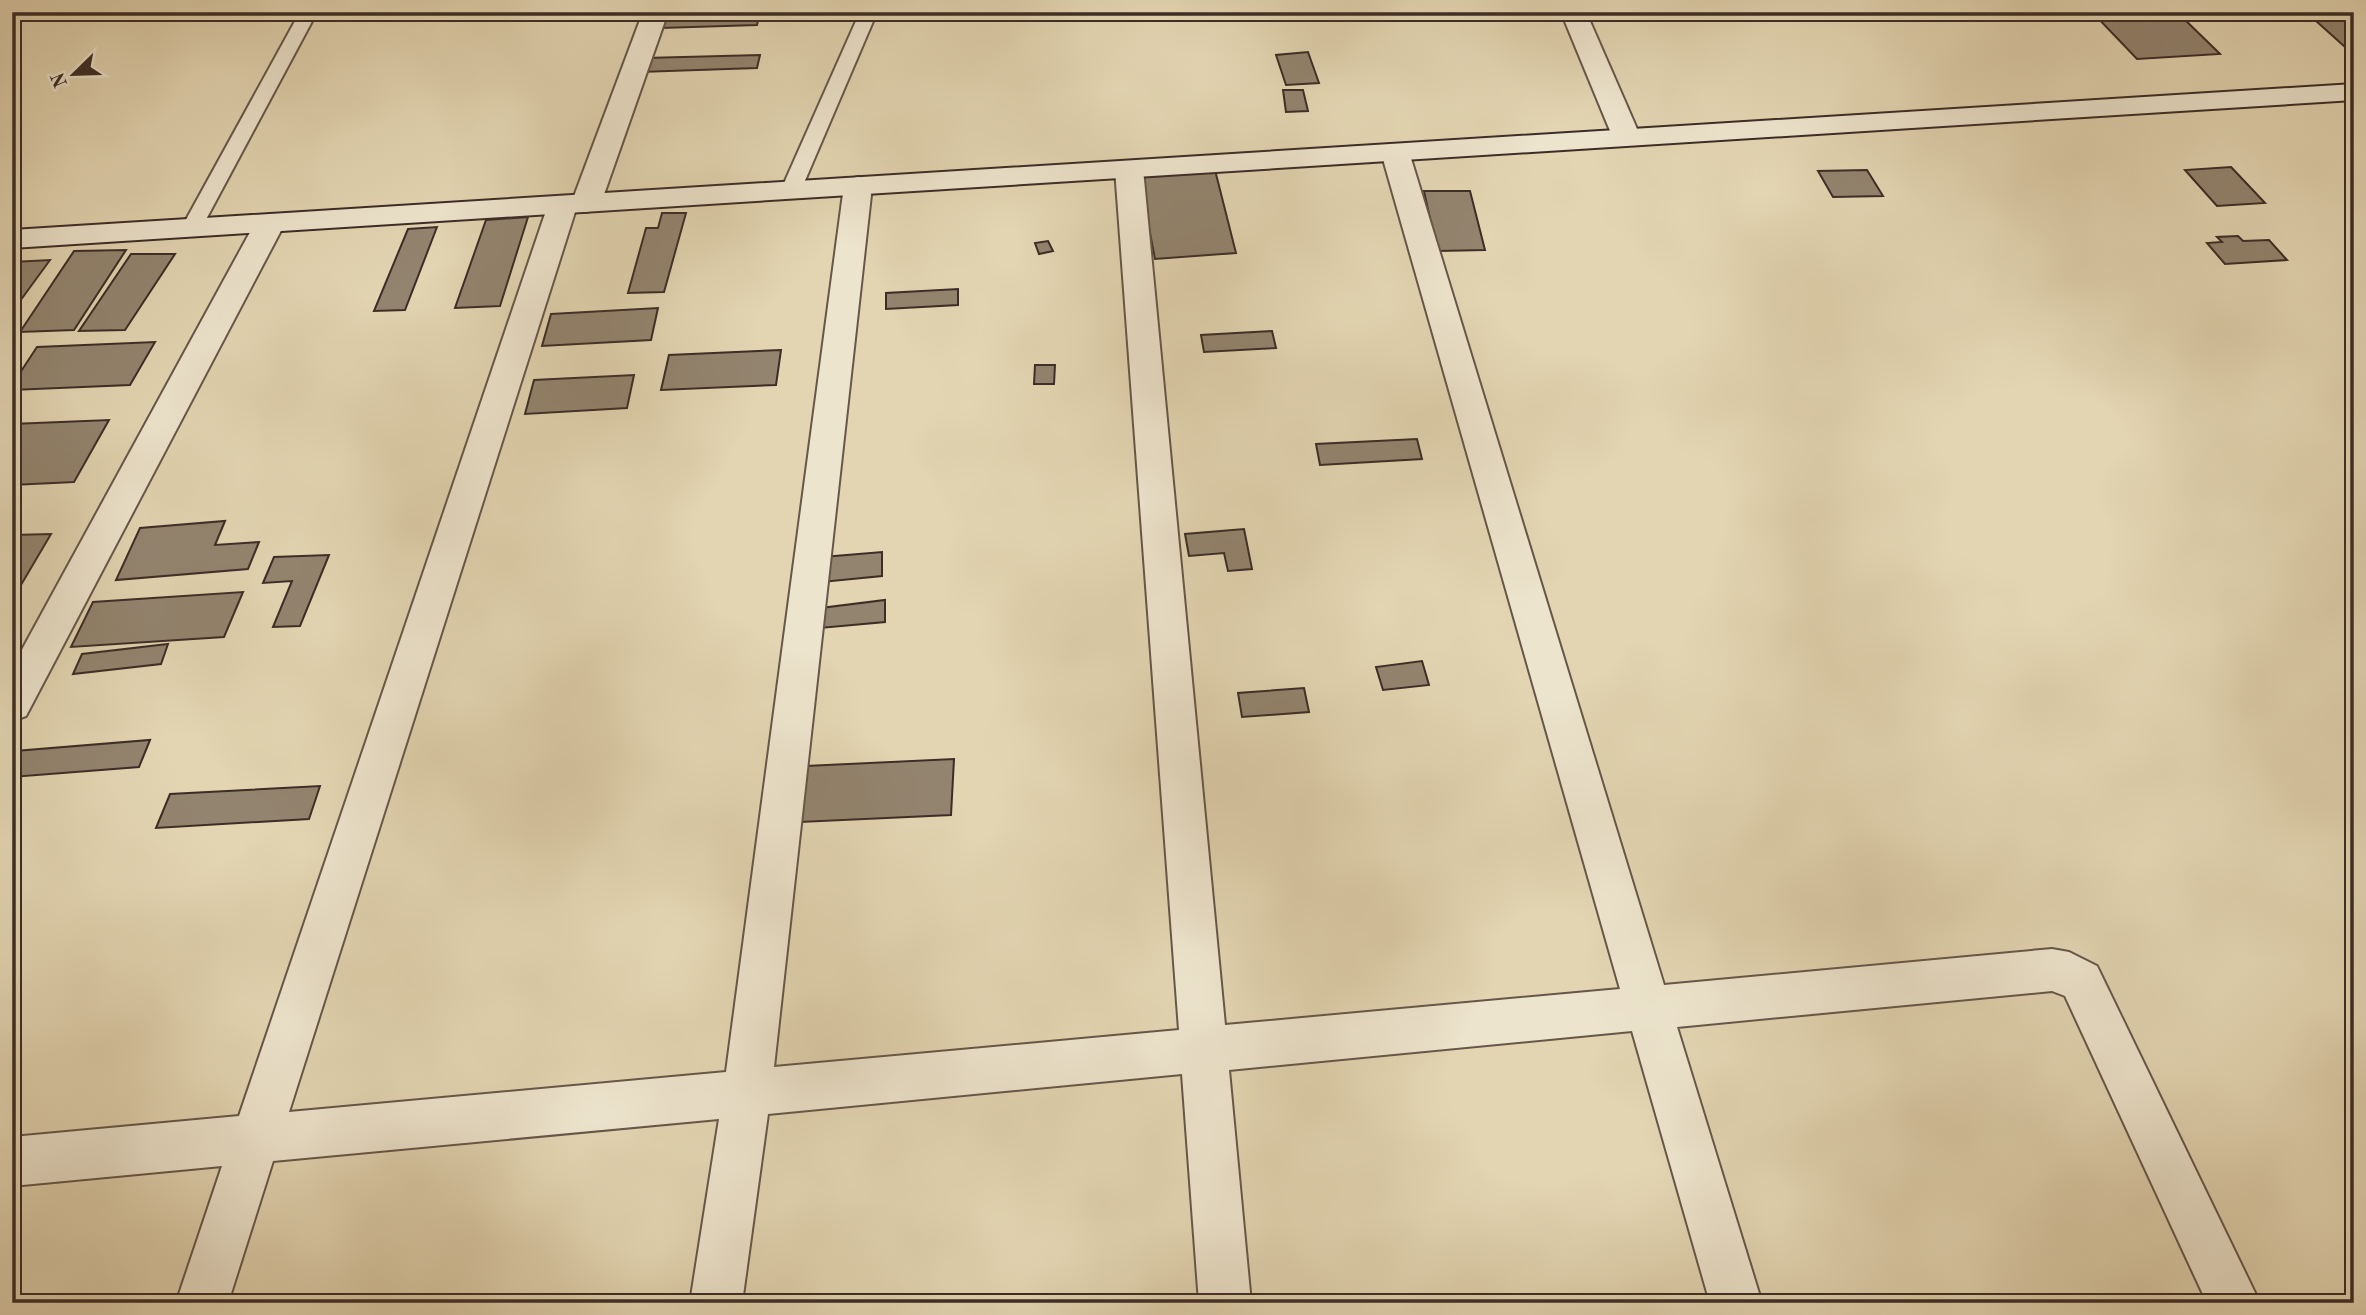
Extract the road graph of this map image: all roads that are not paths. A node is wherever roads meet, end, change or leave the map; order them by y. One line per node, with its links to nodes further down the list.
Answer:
1 (309, 12): 13 (lane)
2 (656, 12): 11 (street)
3 (869, 12): 10 (lane)
4 (1573, 12): 6 (street)
5 (2354, 92): 6 (street)
6 (1628, 138): 7 (street)
7 (1395, 152): 8 (street); 16 (street)
8 (1129, 169): 9 (street); 17 (street)
9 (858, 186): 10 (street); 18 (street)
10 (791, 190): 11 (street)
11 (575, 204): 12 (street); 19 (street)
12 (270, 223): 13 (street); 15 (street)
13 (192, 227): 14 (street)
14 (12, 239)
15 (12, 705)
16 (1650, 1007): 17 (street); 24 (street); 25 (street)
17 (1205, 1049): 18 (street); 23 (street)
18 (747, 1093): 19 (street); 22 (street)
19 (256, 1139): 20 (street); 21 (street)
20 (12, 1162)
21 (202, 1303)
22 (716, 1303)
23 (1225, 1303)
24 (1736, 1303)
25 (2234, 1303)

